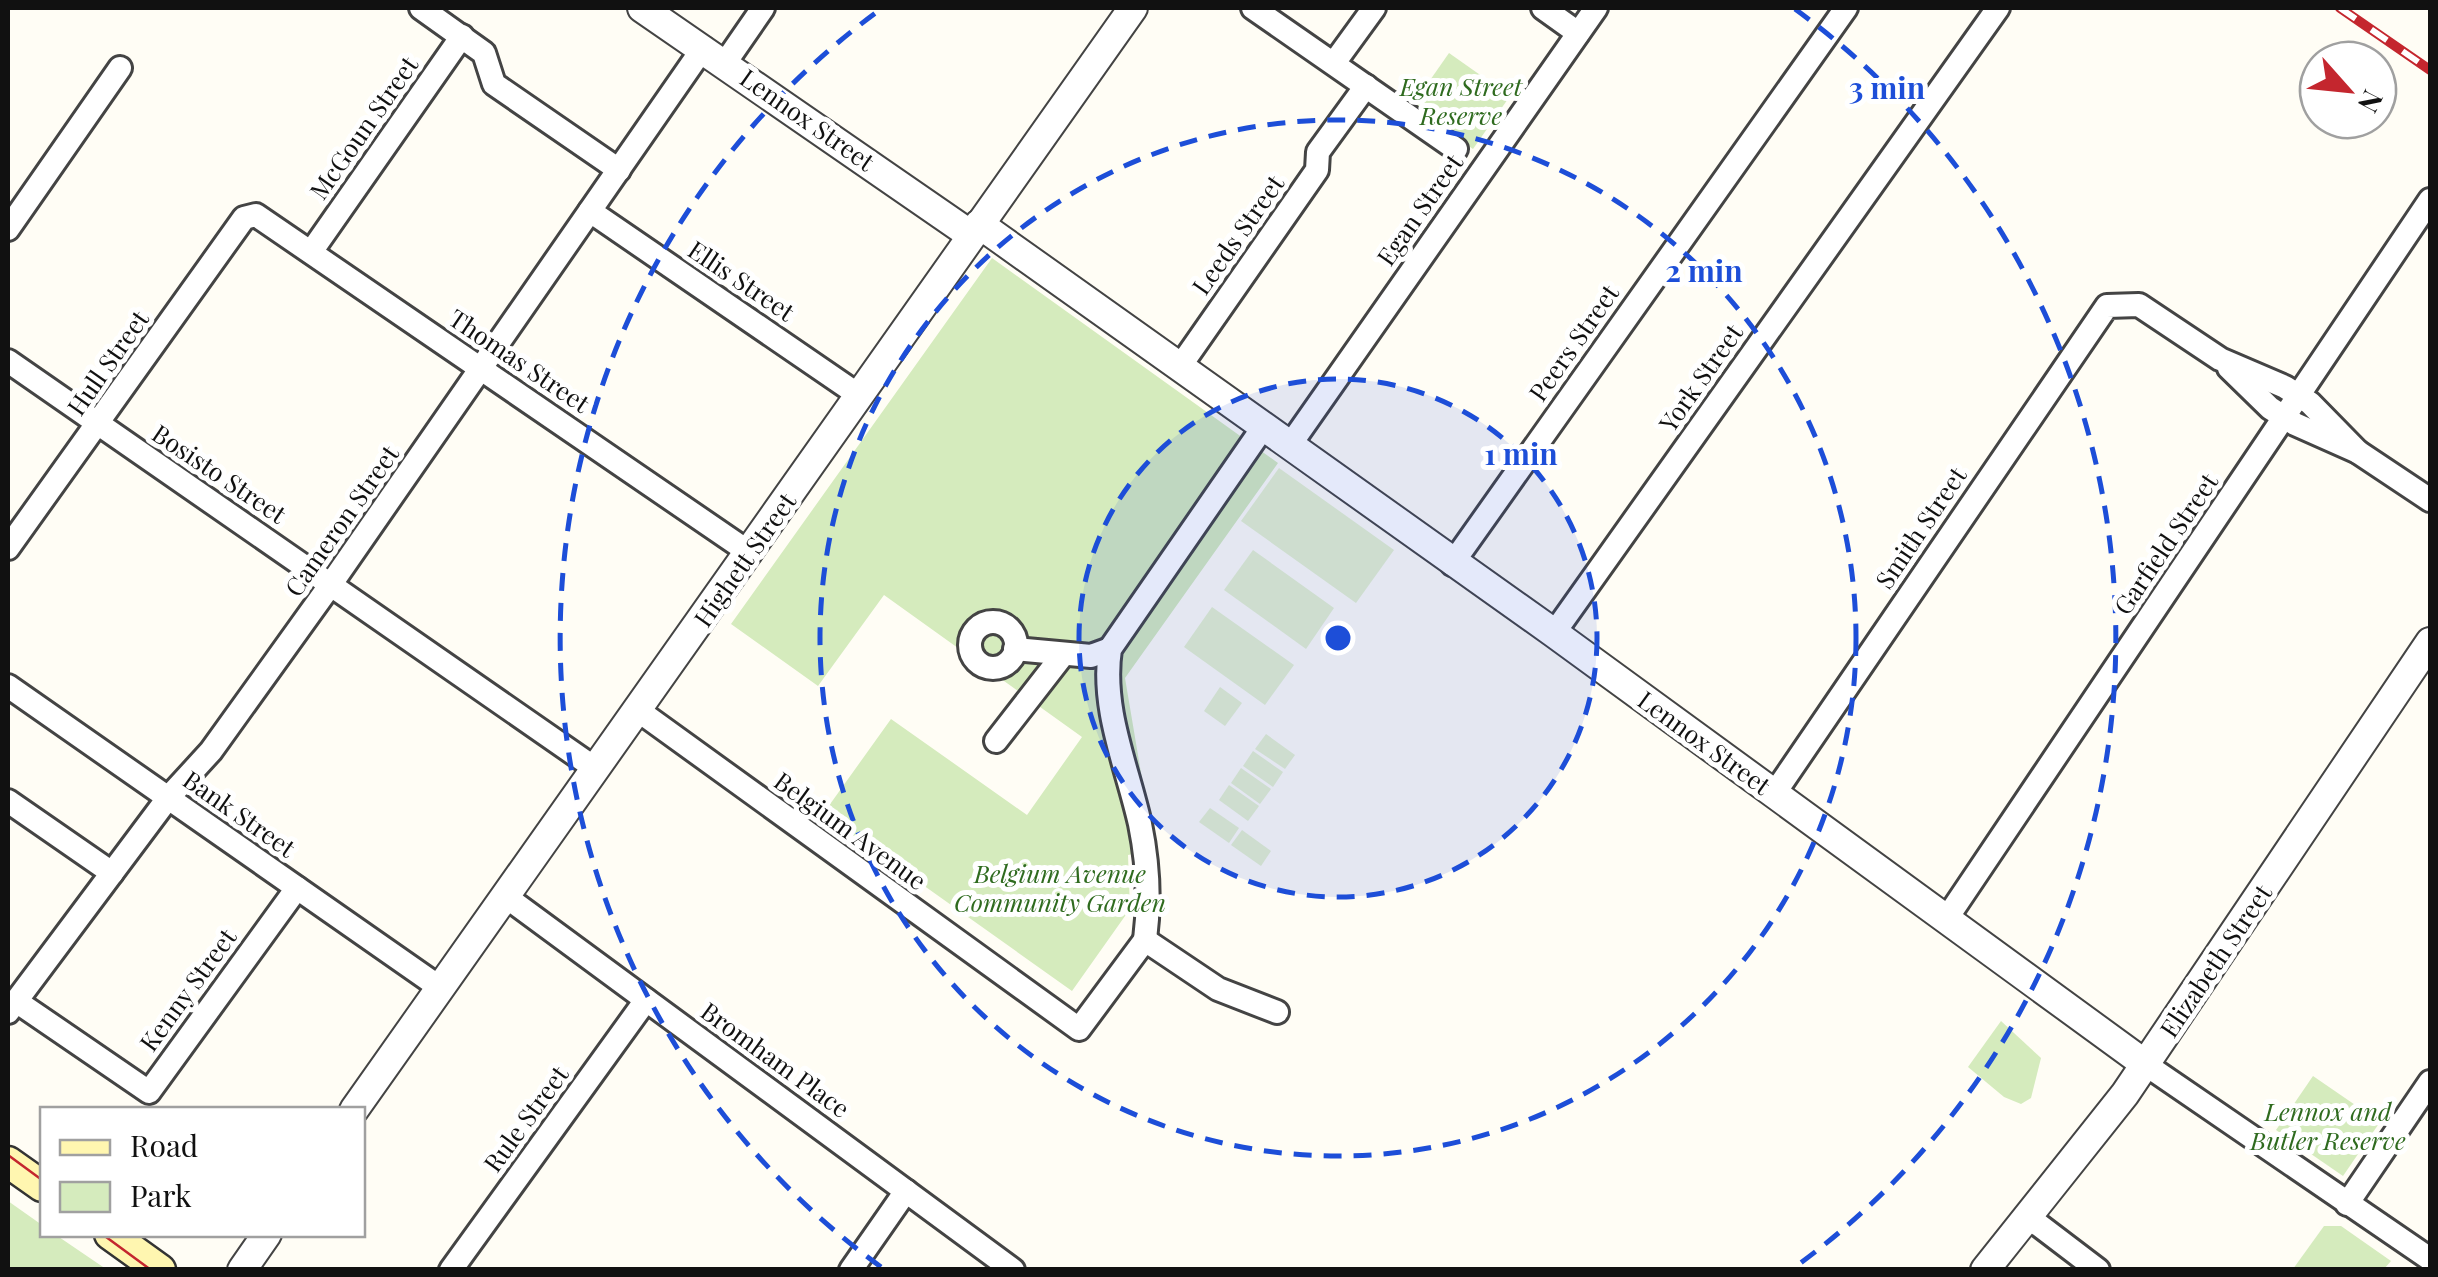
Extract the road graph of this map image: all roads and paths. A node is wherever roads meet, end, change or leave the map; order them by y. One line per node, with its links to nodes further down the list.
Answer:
1 (421, 8): 12 (street)
2 (642, 8): 13 (street, Lennox Street)
3 (763, 8): 13 (street, Cameron Street)
4 (1133, 8): 23 (street, Highett Street)
5 (1253, 8): 14 (street)
6 (1374, 8): 14 (street)
7 (1542, 8): 11 (street)
8 (1596, 8): 11 (street, Egan Street)
9 (1846, 8): 39 (street, Peers Street)
10 (1998, 8): 41 (street, York Street)
11 (1578, 34): 34 (street, Egan Street)
12 (462, 36): 18 (street); 24 (street, McGoun Street)
13 (714, 55): 18 (street, Cameron Street); 23 (street, Lennox Street)
14 (1334, 63): 16 (street)
15 (120, 68): 22 (street)
16 (1366, 86): 17 (street); 27 (street, Leeds Street)
17 (1456, 149)
18 (619, 170): 20 (street, Cameron Street)
19 (2430, 200): 30 (street, Garfield Street)
20 (590, 210): 28 (street, Cameron Street); 29 (street, Ellis Street)
21 (256, 215): 24 (street, Thomas Street); 32 (street, Hull Street)
22 (8, 229)
23 (975, 230): 27 (street, Lennox Street); 29 (street, Highett Street)
24 (311, 252): 28 (street, Thomas Street)
25 (2220, 358): 30 (street); 31 (street); 50 (street, Smith Street)
26 (8, 361): 32 (street, Bosisto Street)
27 (1181, 365): 33 (street, Lennox Street)
28 (480, 368): 38 (street, Thomas Street); 40 (street, Cameron Street)
29 (860, 396): 38 (street, Highett Street)
30 (2299, 396): 31 (street, Garfield Street); 35 (street)
31 (2284, 417): 35 (street); 56 (street, Garfield Street)
32 (98, 424): 37 (street, Hull Street); 40 (street, Bosisto Street)
33 (1264, 426): 34 (street, Lennox Street); 44 (street)
34 (1290, 444): 39 (street, Lennox Street)
35 (2358, 452): 36 (street)
36 (2429, 500)
37 (8, 548)
38 (750, 554): 47 (street, Highett Street)
39 (1452, 564): 41 (street, Lennox Street)
40 (331, 584): 49 (street, Bosisto Street); 51 (street, Cameron Street)
41 (1554, 633): 50 (street, Lennox Street)
42 (2430, 642): 62 (street, Elizabeth Street)
43 (1015, 649): 45 (street)
44 (1110, 649): 45 (street); 57 (street)
45 (1062, 656): 48 (street)
46 (8, 686): 51 (street, Bank Street)
47 (639, 711): 49 (street, Highett Street); 57 (street, Belgium Avenue)
48 (996, 741)
49 (596, 769): 55 (street, Highett Street)
50 (1774, 794): 56 (street, Lennox Street)
51 (168, 798): 53 (street, Cameron Street); 54 (street, Bank Street)
52 (8, 801): 53 (street)
53 (112, 872): 60 (street, Cameron Street)
54 (297, 888): 58 (street, Bank Street); 60 (street, Kenny Street)
55 (505, 896): 58 (street, Highett Street); 59 (street, Bromham Place)
56 (1946, 918): 62 (street, Lennox Street)
57 (1145, 940): 61 (street)
58 (438, 987): 64 (street, Highett Street)
59 (646, 1000): 67 (street, Bromham Place); 75 (street, Rule Street)
60 (12, 1006)
61 (1277, 1012)
62 (2145, 1064): 68 (street, Lennox Street); 69 (street, Elizabeth Street)
63 (2430, 1082): 68 (street)
64 (356, 1107)
65 (8, 1162): 66 (main road)
66 (40, 1185)
67 (906, 1190): 76 (street); 77 (street, Bromham Place)
68 (2347, 1204): 72 (street, Lennox Street)
69 (2027, 1216): 78 (street, Elizabeth Street); 79 (street)
70 (114, 1237): 73 (main road)
71 (264, 1237): 74 (street)
72 (2430, 1259)
73 (160, 1270)
74 (242, 1270)
75 (451, 1270)
76 (851, 1270)
77 (1013, 1270)
78 (1985, 1270)
79 (2098, 1270)

